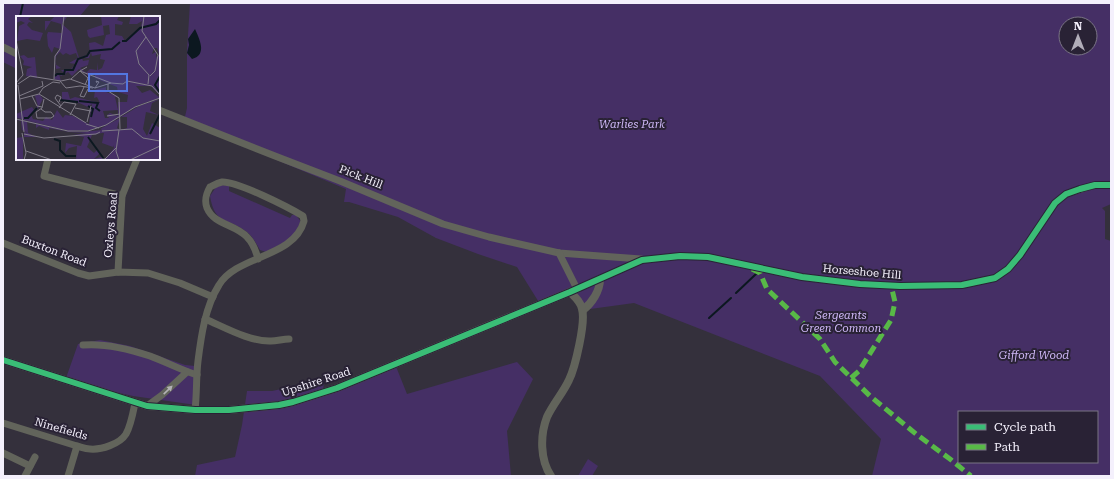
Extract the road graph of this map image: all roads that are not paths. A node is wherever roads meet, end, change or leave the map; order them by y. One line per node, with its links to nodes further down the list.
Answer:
1 (3, 47): 2 (street)
2 (16, 54)
3 (160, 110): 9 (street, Pick Hill)
4 (48, 160): 7 (street)
5 (137, 160): 7 (street, Oxleys Road)
6 (1111, 185): 11 (street, Horseshoe Hill)
7 (122, 196): 12 (street, Oxleys Road)
8 (3, 243): 12 (street, Buxton Road)
9 (559, 253): 11 (street, Pick Hill); 14 (street)
10 (258, 259): 10 (street); 15 (street)
11 (642, 260): 13 (street, Horseshoe Hill)
12 (118, 272): 15 (street, Buxton Road)
13 (600, 279): 14 (street, Horseshoe Hill); 16 (street)
14 (574, 290): 16 (street); 25 (street, Upshire Road)
15 (212, 297): 17 (street)
16 (583, 310): 33 (street)
17 (206, 319): 18 (street); 22 (street)
18 (289, 339)
19 (83, 345): 21 (street)
20 (3, 360): 23 (street, Upshire Road)
21 (187, 372): 22 (street); 24 (street, one-way to 21)
22 (197, 374): 25 (street)
23 (135, 403): 24 (street, Upshire Road); 27 (street, Ninefields)
24 (147, 406): 25 (street, Upshire Road)
25 (195, 410)
26 (3, 423): 27 (street, Ninefields)
27 (77, 446): 32 (street)
28 (3, 453): 30 (street)
29 (35, 456): 30 (street)
30 (30, 466): 31 (street)
31 (25, 476)
32 (68, 476)
33 (551, 476)

